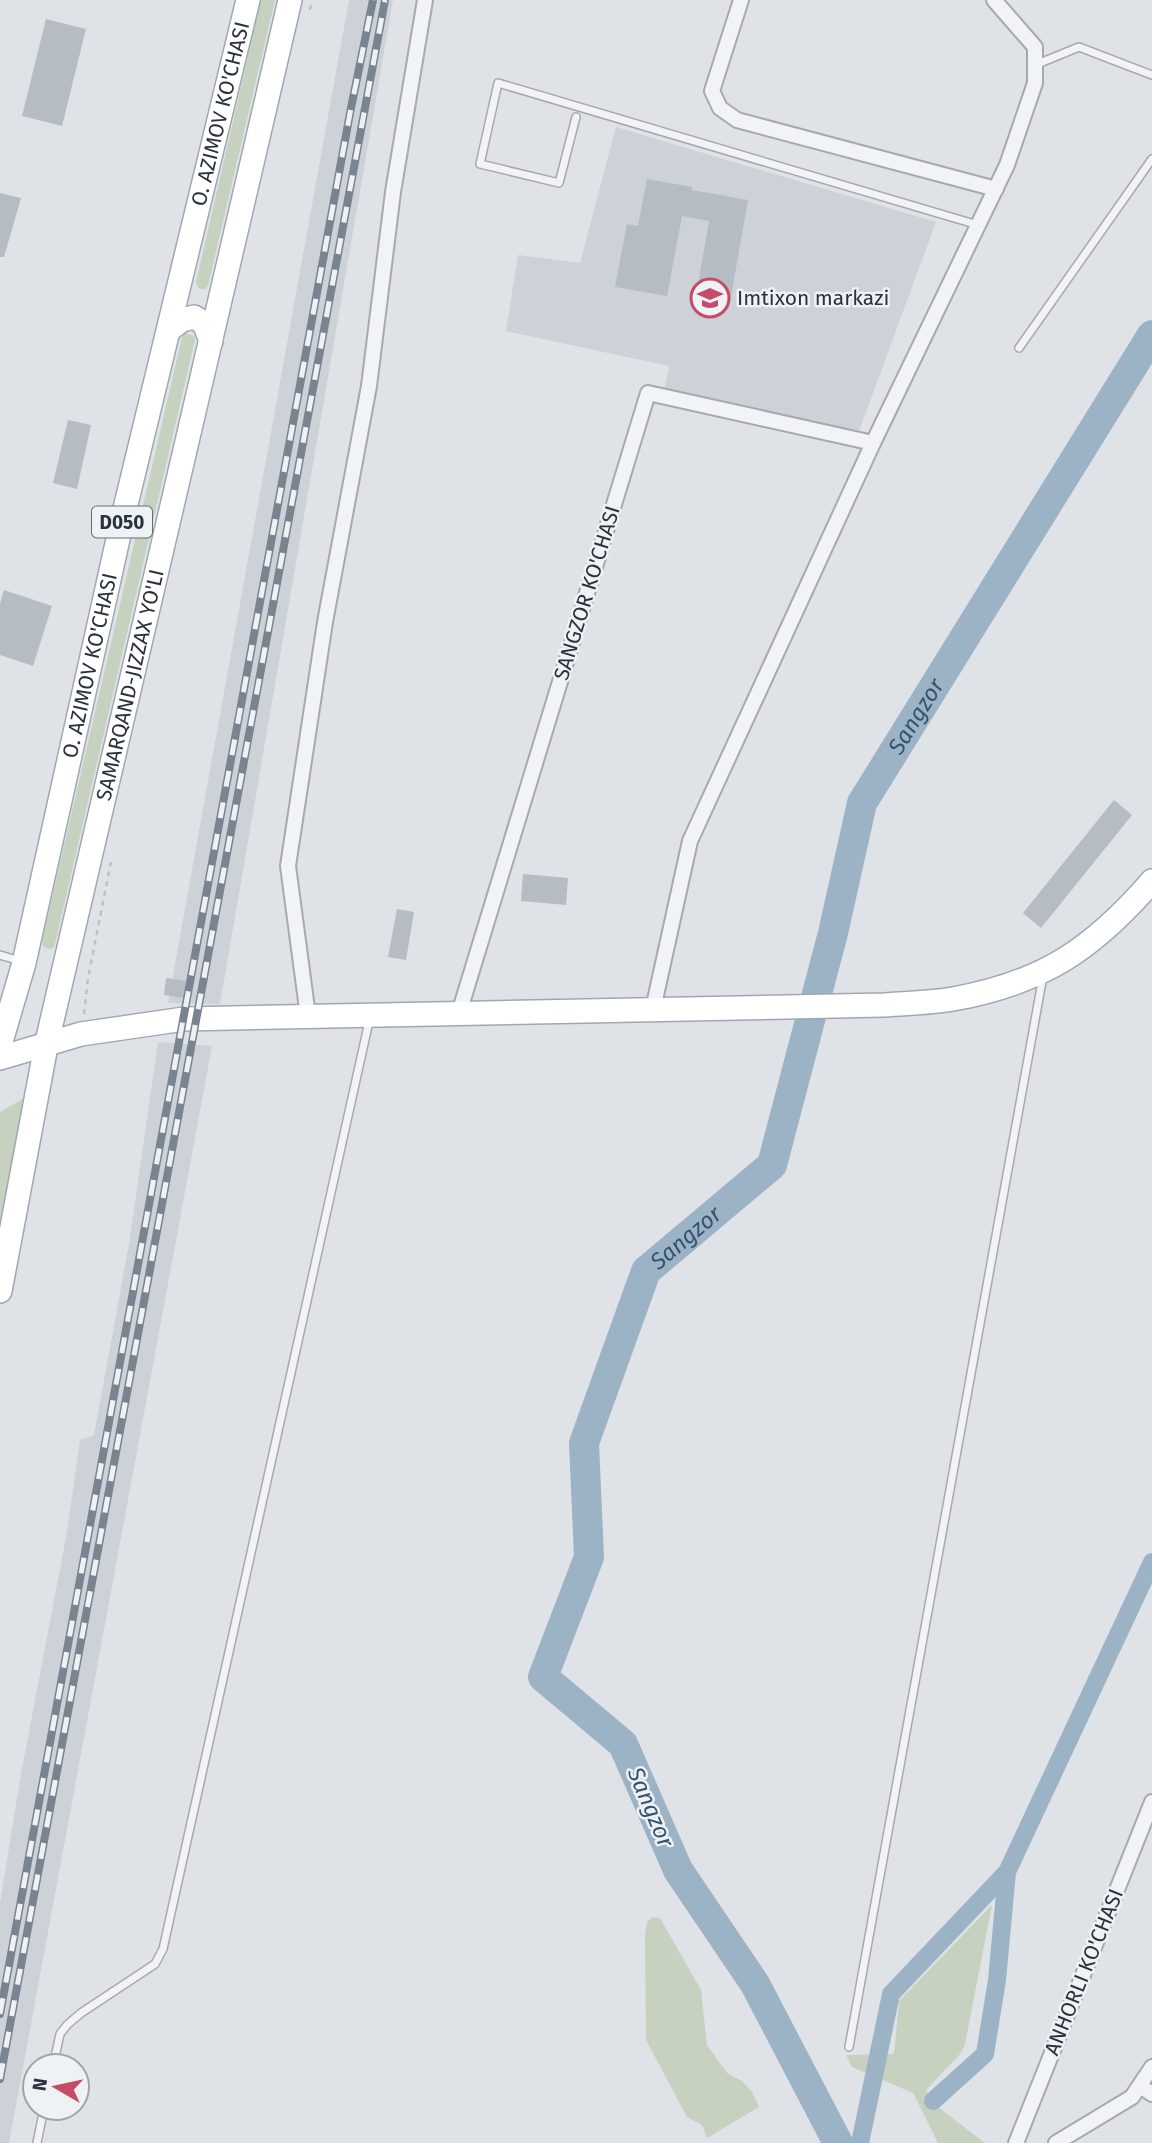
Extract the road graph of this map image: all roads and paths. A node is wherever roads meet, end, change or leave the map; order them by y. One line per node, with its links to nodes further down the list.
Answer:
1 (248, 0): 12 (main road, O. AZIMOV KO'CHASI / D050)
2 (290, 0): 13 (main road, SAMARQAND-JIZZAX YO'LI / D050)
3 (425, 0): 23 (street)
4 (741, 0): 10 (street)
5 (994, 0): 6 (street)
6 (1035, 65): 7 (lane); 10 (street)
7 (1152, 75)
8 (576, 117): 11 (lane)
9 (1152, 159): 14 (lane)
10 (996, 189): 11 (street)
11 (978, 225): 15 (street)
12 (169, 330): 13 (main road); 18 (main road, O. AZIMOV KO'CHASI / D050)
13 (211, 341): 25 (main road, SAMARQAND-JIZZAX YO'LI / D050)
14 (1019, 348)
15 (873, 443): 20 (street); 21 (street, SANGZOR KO'CHASI)
16 (1152, 881): 19 (main road)
17 (0, 955): 18 (lane)
18 (24, 962): 24 (main road, O. AZIMOV KO'CHASI / D050)
19 (1043, 972): 20 (main road); 29 (lane)
20 (653, 1009): 21 (main road)
21 (459, 1013): 22 (main road)
22 (370, 1014): 23 (main road); 30 (lane)
23 (308, 1016): 25 (main road)
24 (0, 1045)
25 (46, 1046): 26 (main road); 27 (main road, SAMARQAND-JIZZAX YO'LI / D050)
26 (0, 1058)
27 (0, 1291)
28 (1152, 1802): 35 (street, ANHORLI KO'CHASI)
29 (849, 2046)
30 (56, 2052)
31 (1152, 2067): 32 (street)
32 (1146, 2090): 36 (street)
33 (41, 2122): 34 (lane)
34 (37, 2143)
35 (1016, 2143)
36 (1056, 2143)

